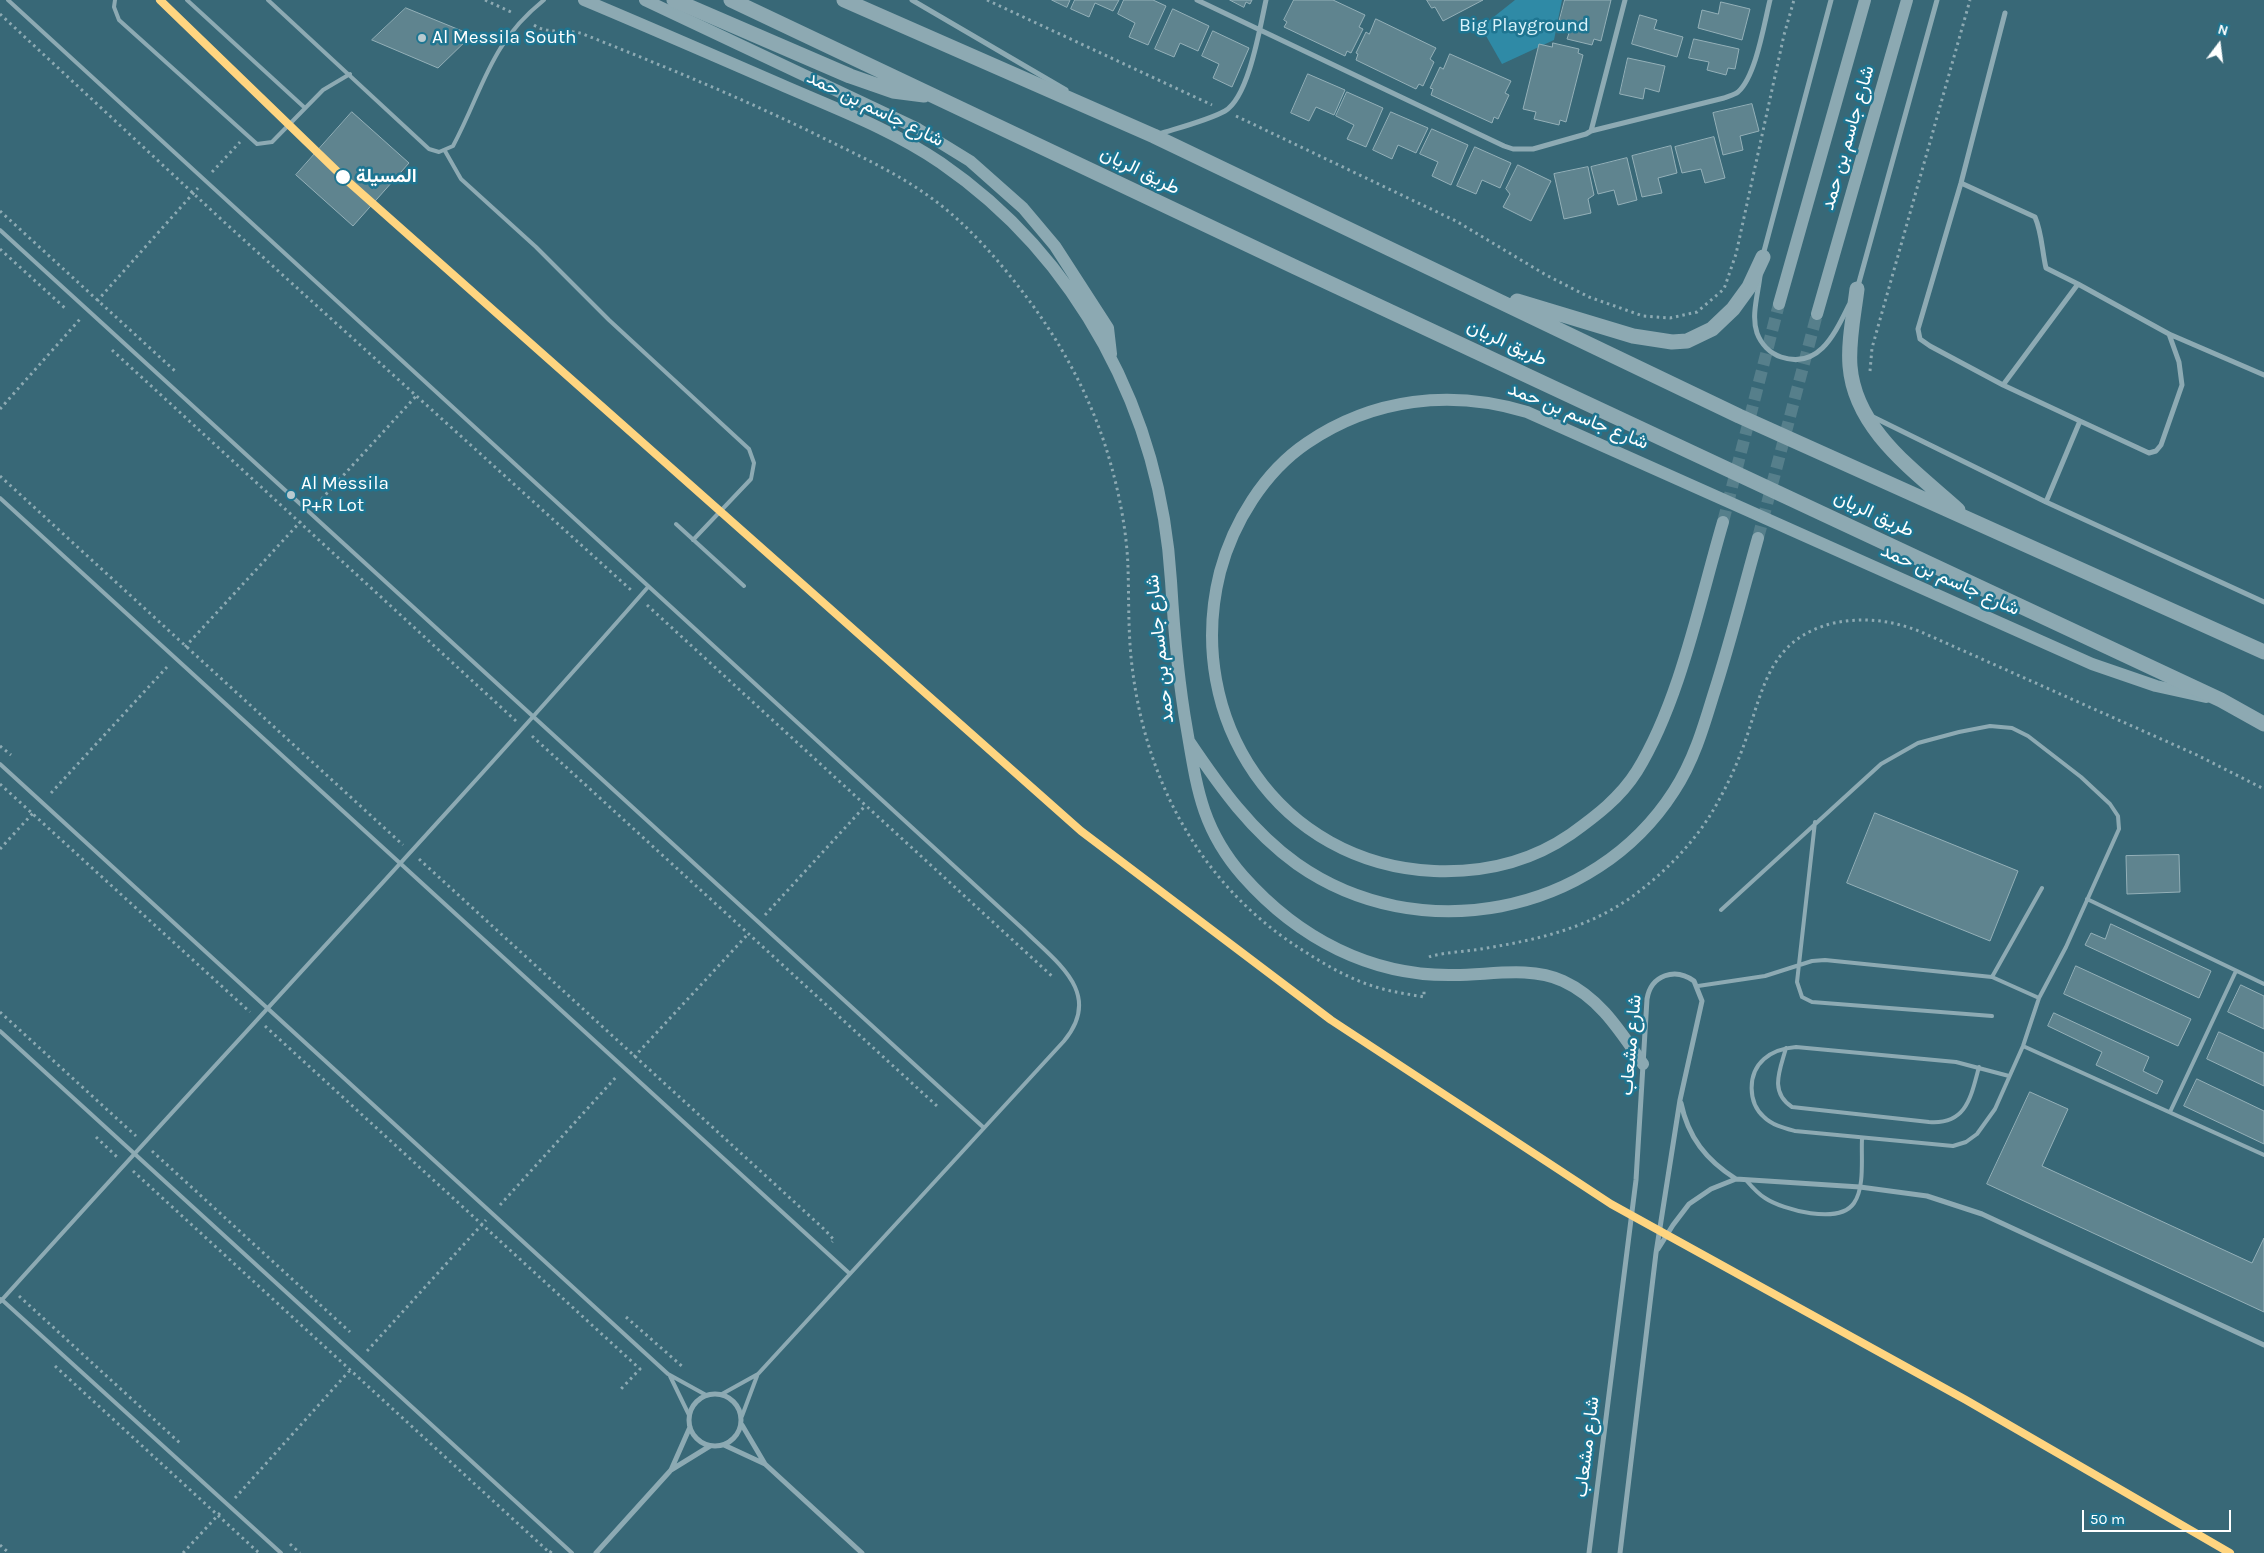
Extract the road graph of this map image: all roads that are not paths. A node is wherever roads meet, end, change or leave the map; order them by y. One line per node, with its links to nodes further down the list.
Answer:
1 (8, 0): 51 (lane)
2 (115, 0): 24 (lane)
3 (187, 0): 24 (lane)
4 (268, 0): 22 (lane)
5 (544, 0): 28 (lane)
6 (584, 0): 38 (main road, شارع جاسم بن حمد)
7 (645, 0): 38 (main road)
8 (674, 0): 23 (highway)
9 (732, 0): 23 (highway, طريق الريان)
10 (844, 0): 25 (highway, طريق الريان)
11 (912, 0): 25 (street, طريق الريان)
12 (1196, 0): 21 (street)
13 (1266, 0): 21 (street)
14 (1625, 0): 26 (street)
15 (1770, 0): 26 (street)
16 (1831, 0): 31 (street)
17 (1865, 0): 35 (main road, شارع جاسم بن حمد)
18 (1907, 0): 36 (main road, شارع جاسم بن حمد)
19 (1936, 0): 34 (street)
20 (2005, 13): 29 (street)
21 (1259, 29): 26 (street); 27 (street)
22 (350, 74): 24 (lane); 28 (lane)
23 (938, 96): 54 (highway, طريق الريان)
24 (305, 108)
25 (1121, 122): 27 (highway, طريق الريان)
26 (1591, 131)
27 (1154, 136): 33 (highway, طريق الريان)
28 (445, 151): 49 (lane)
29 (1961, 183): 32 (street); 40 (street)
30 (0, 230): 55 (lane)
31 (1763, 257): 33 (highway); 34 (street)
32 (2078, 284): 37 (street); 40 (street)
33 (1469, 286): 45 (highway, طريق الريان)
34 (1857, 290): 41 (highway)
35 (1779, 304)
36 (1817, 314)
37 (2169, 334): 39 (street); 42 (street)
38 (1112, 357): 57 (main road, شارع جاسم بن حمد)
39 (2264, 375)
40 (2003, 385): 42 (street)
41 (1864, 412): 44 (street); 45 (highway)
42 (2080, 421): 44 (street)
43 (0, 498): 60 (lane)
44 (2046, 502): 52 (street)
45 (1969, 519): 53 (highway, طريق الريان)
46 (1723, 522): 54 (main road, شارع جاسم بن حمد)
47 (676, 524): 49 (lane)
48 (1758, 538): 57 (main road, شارع جاسم بن حمد)
49 (693, 540): 50 (lane)
50 (744, 586)
51 (648, 587): 55 (lane); 80 (lane)
52 (2264, 602)
53 (2264, 652)
54 (2221, 700): 56 (highway, طريق الريان)
55 (534, 717): 60 (lane); 80 (lane)
56 (2264, 724)
57 (1188, 739): 75 (main road)
58 (0, 764): 70 (lane)
59 (1815, 822): 62 (lane); 63 (lane); 64 (lane)
60 (400, 864): 70 (lane); 88 (lane)
61 (2042, 888): 66 (lane)
62 (2087, 899): 65 (lane); 69 (lane)
63 (1721, 910)
64 (1800, 964): 66 (lane); 68 (lane); 71 (lane)
65 (2236, 971): 67 (lane); 79 (lane)
66 (1992, 977): 69 (lane)
67 (2264, 984)
68 (1698, 986): 75 (street, شارع مشعاب); 78 (street)
69 (2039, 998): 73 (lane)
70 (268, 1010): 82 (lane); 91 (lane)
71 (1992, 1016)
72 (0, 1031): 82 (lane)
73 (2023, 1046): 77 (lane); 79 (lane)
74 (1786, 1048): 76 (lane); 76 (lane); 81 (lane)
75 (1643, 1064): 107 (street, شارع مشعاب)
76 (1979, 1067): 77 (lane)
77 (2009, 1076): 81 (lane)
78 (1680, 1100): 84 (street); 87 (street)
79 (2170, 1112): 83 (lane)
80 (983, 1127): 88 (lane)
81 (1862, 1139): 86 (lane)
82 (134, 1154): 89 (lane); 104 (lane)
83 (2264, 1155)
84 (1736, 1179): 85 (street); 87 (street)
85 (1746, 1180): 86 (street); 86 (lane)
86 (1860, 1187): 90 (street)
87 (1656, 1253): 108 (street)
88 (850, 1273): 92 (lane)
89 (1, 1300): 103 (lane)
90 (2264, 1345)
91 (668, 1374): 94 (lane); 95 (lane)
92 (758, 1374): 93 (lane); 96 (lane)
93 (722, 1394): 94 (street); 96 (street)
94 (706, 1395): 95 (street)
95 (689, 1415): 98 (street)
96 (742, 1416): 97 (street)
97 (742, 1425): 99 (street); 101 (street)
98 (690, 1427): 100 (street); 102 (street)
99 (724, 1444): 100 (street); 101 (street)
100 (710, 1446): 102 (street)
101 (765, 1464): 106 (street)
102 (671, 1470): 105 (street)
103 (280, 1553)
104 (572, 1553)
105 (596, 1553)
106 (862, 1553)
107 (1589, 1553)
108 (1620, 1553)

